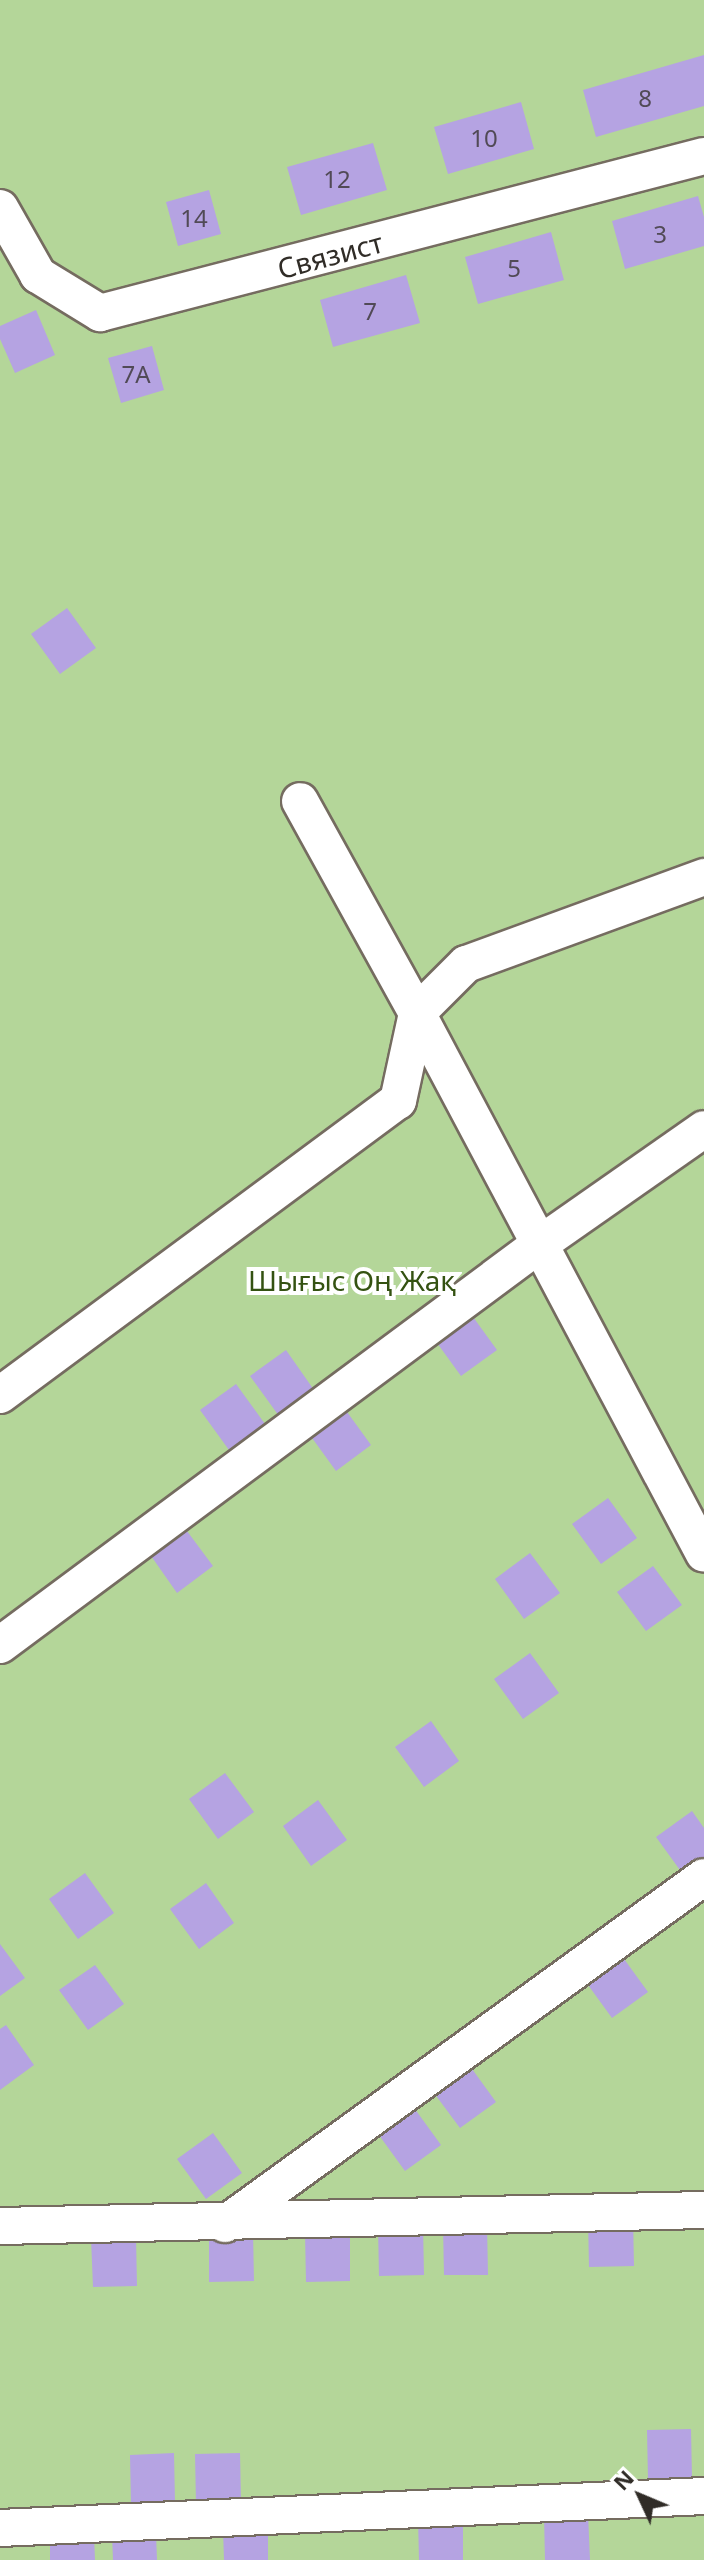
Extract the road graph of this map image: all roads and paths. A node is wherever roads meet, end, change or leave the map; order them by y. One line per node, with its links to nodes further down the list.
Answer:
1 (704, 156): 2 (street, Связист)
2 (0, 208)
3 (300, 801): 5 (street)
4 (704, 877): 5 (street)
5 (417, 1013): 7 (street); 8 (street)
6 (704, 1129): 7 (street)
7 (540, 1244): 9 (street); 10 (street)
8 (0, 1395)
9 (704, 1554)
10 (0, 1645)
11 (704, 1877): 13 (street)
12 (704, 2210): 13 (street)
13 (225, 2224): 14 (street)
14 (0, 2226)
15 (704, 2496): 16 (street)
16 (0, 2528)

